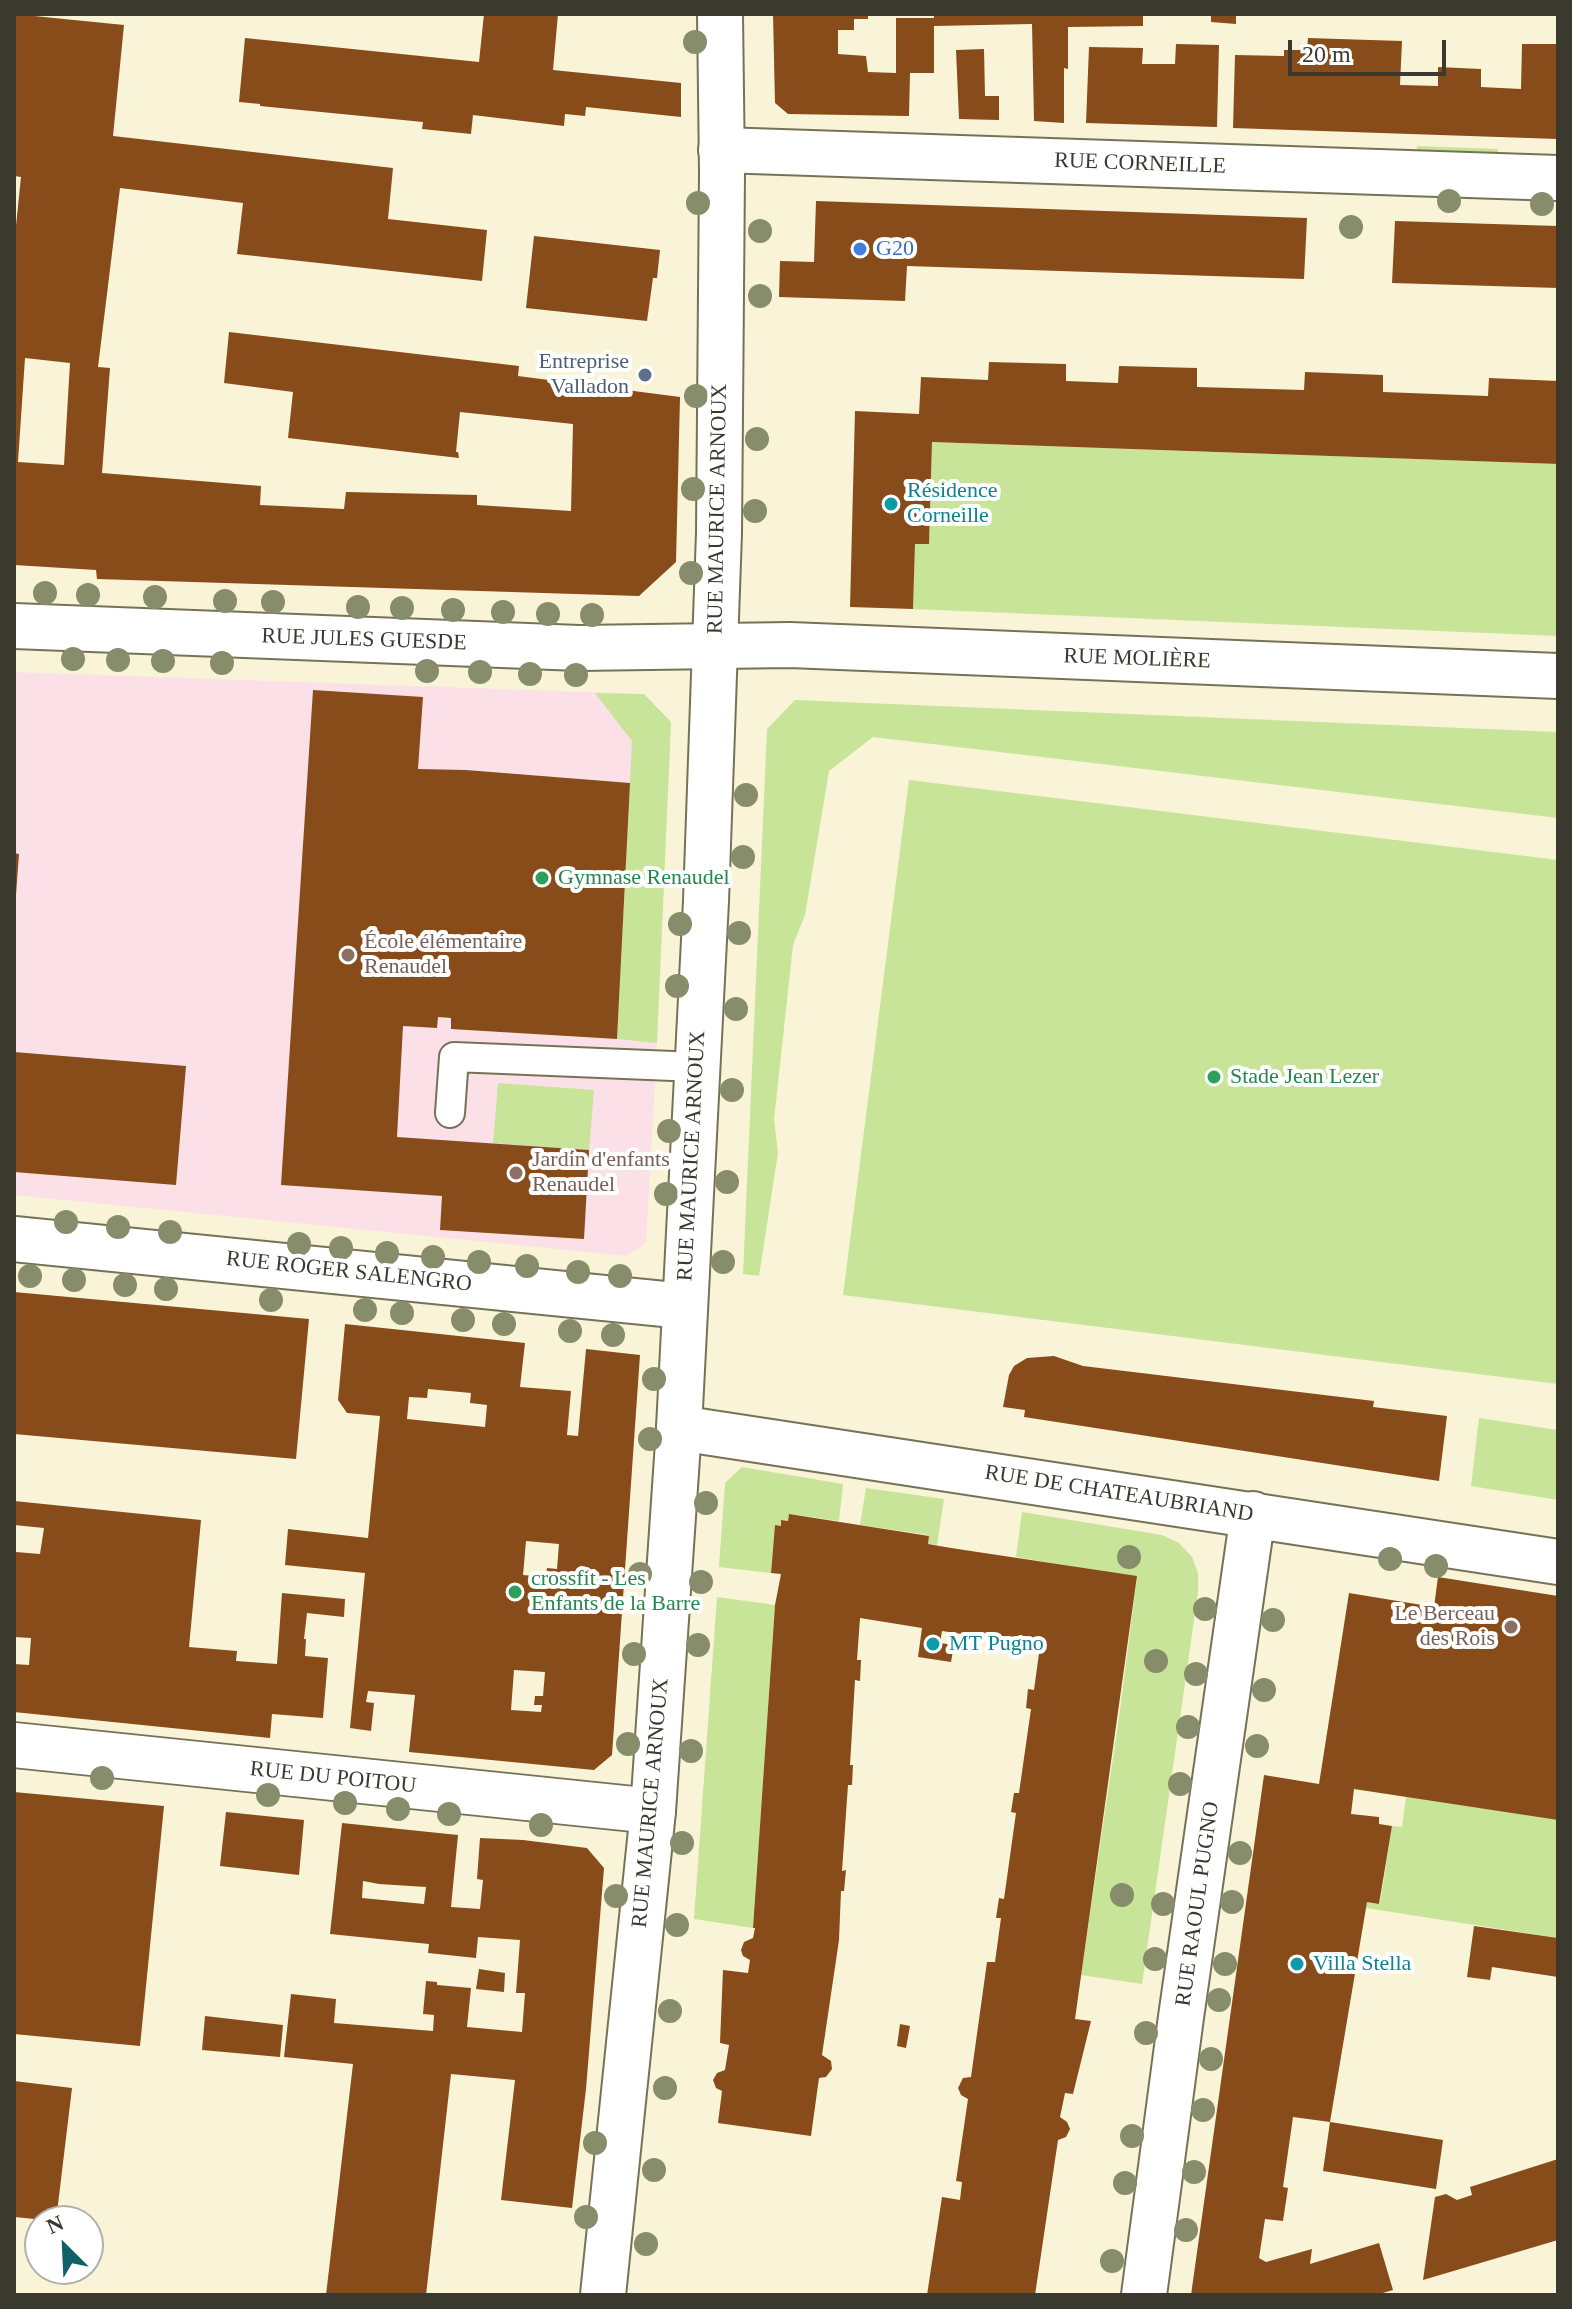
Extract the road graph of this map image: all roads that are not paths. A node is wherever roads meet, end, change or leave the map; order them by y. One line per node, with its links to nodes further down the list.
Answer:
1 (720, 14): 2 (street, RUE MAURICE ARNOUX)
2 (721, 150): 3 (street, RUE CORNEILLE); 5 (street, RUE MAURICE ARNOUX)
3 (1558, 178)
4 (14, 626): 5 (street, RUE JULES GUESDE)
5 (715, 645): 6 (street, RUE MOLIÈRE); 7 (street, RUE MAURICE ARNOUX)
6 (1558, 676)
7 (697, 1067): 8 (lane); 10 (street, RUE MAURICE ARNOUX)
8 (450, 1113)
9 (14, 1239): 10 (street, RUE ROGER SALENGRO)
10 (684, 1306): 11 (street, RUE MAURICE ARNOUX)
11 (679, 1428): 12 (street, RUE DE CHATEAUBRIAND); 15 (street, RUE MAURICE ARNOUX)
12 (1253, 1514): 13 (street, RUE DE CHATEAUBRIAND); 17 (street, RUE RAOUL PUGNO)
13 (1558, 1562)
14 (14, 1745): 15 (street, RUE DU POITOU)
15 (653, 1811): 16 (street, RUE MAURICE ARNOUX)
16 (603, 2295)
17 (1144, 2295)

